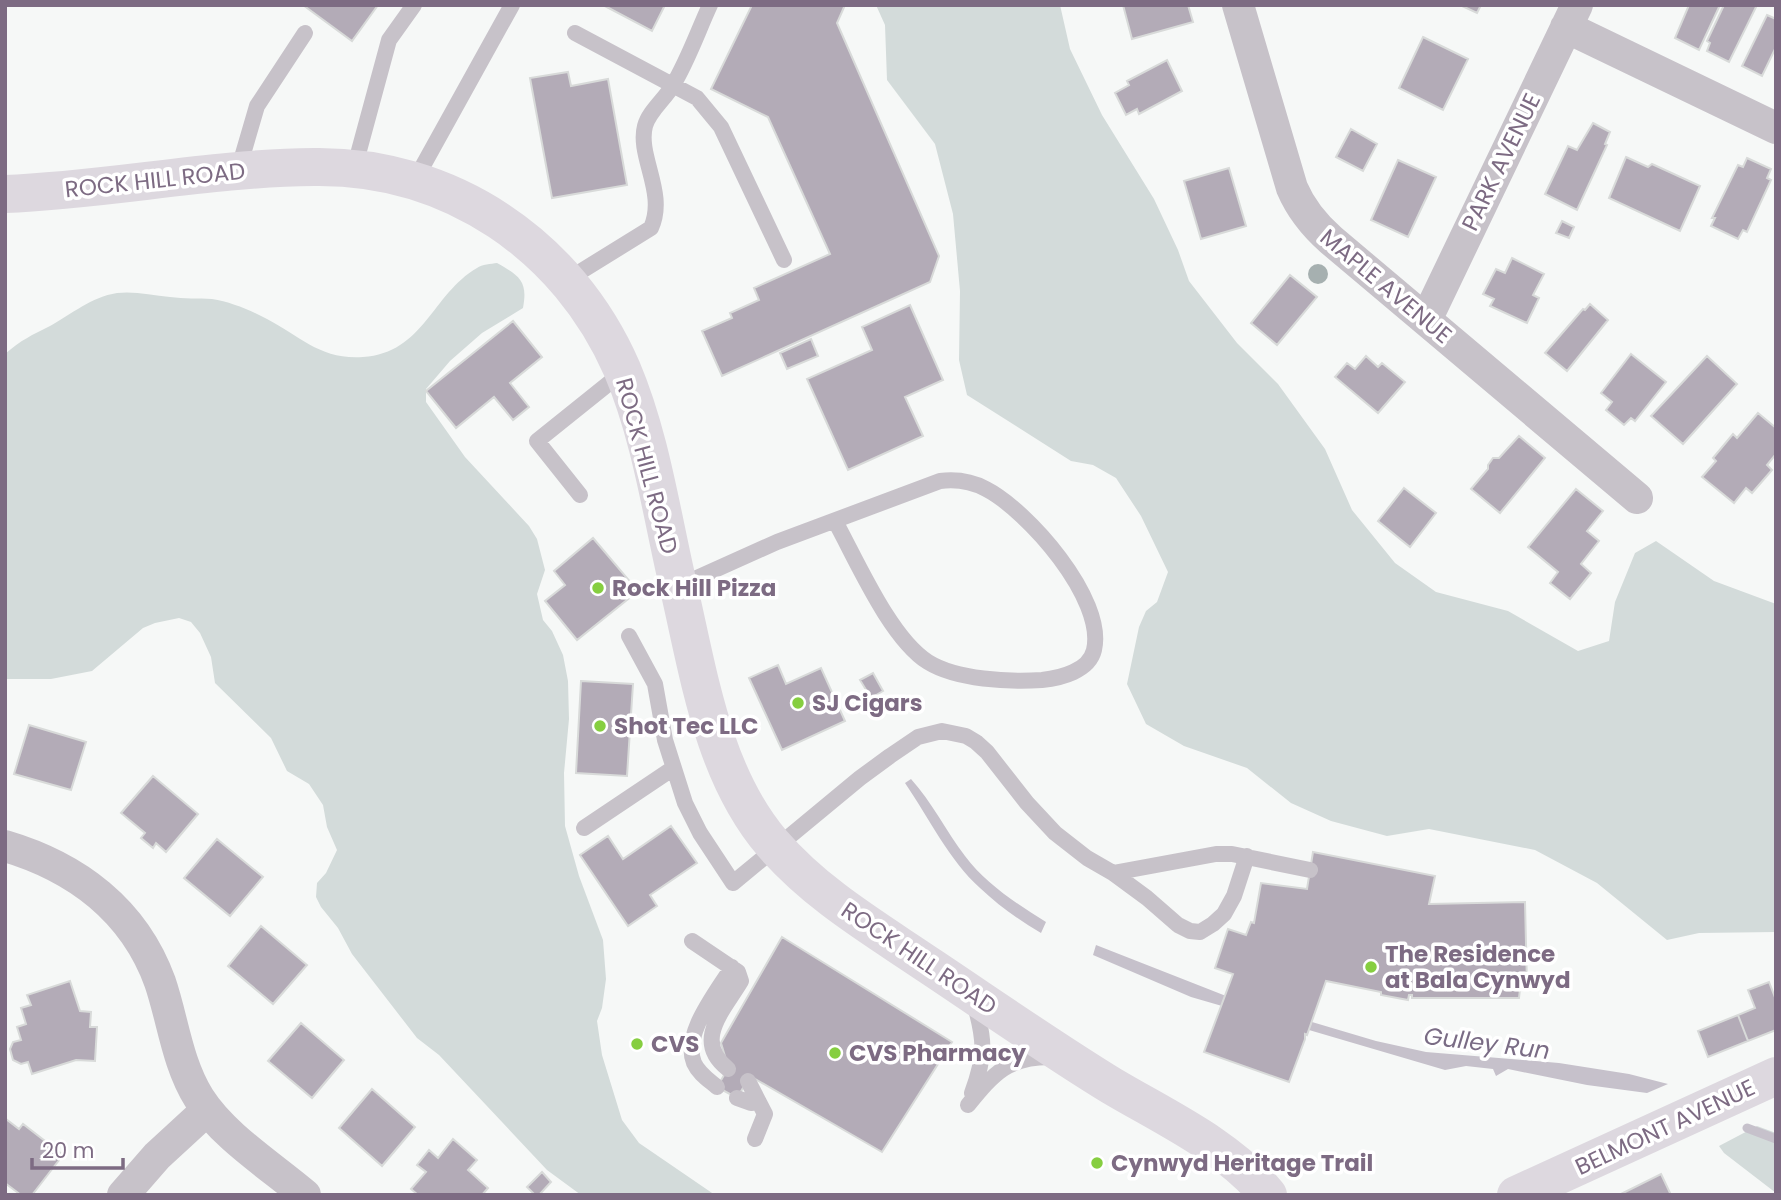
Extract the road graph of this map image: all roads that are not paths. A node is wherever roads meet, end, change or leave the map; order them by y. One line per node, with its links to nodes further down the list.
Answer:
1 (414, 5): 10 (lane)
2 (512, 5): 12 (lane)
3 (710, 5): 8 (lane)
4 (1238, 5): 16 (street, MAPLE AVENUE)
5 (1571, 16): 9 (street); 16 (street, PARK AVENUE)
6 (305, 33): 11 (lane)
7 (575, 33): 8 (lane)
8 (674, 84): 14 (lane); 15 (lane)
9 (1776, 128)
10 (354, 169): 11 (main road, ROCK HILL ROAD); 12 (main road, ROCK HILL ROAD)
11 (238, 171): 13 (main road, ROCK HILL ROAD)
12 (415, 180): 15 (main road, ROCK HILL ROAD)
13 (5, 194)
14 (784, 260)
15 (568, 280): 17 (main road, ROCK HILL ROAD)
16 (1426, 320): 19 (street, MAPLE AVENUE)
17 (623, 372): 18 (lane); 21 (main road, ROCK HILL ROAD)
18 (580, 495)
19 (1637, 498)
20 (835, 521): 20 (lane); 21 (lane)
21 (678, 586): 26 (main road, ROCK HILL ROAD)
22 (629, 636): 23 (lane)
23 (672, 769): 24 (lane); 26 (lane)
24 (584, 828)
25 (5, 846): 40 (street)
26 (776, 847): 29 (lane); 32 (main road, ROCK HILL ROAD)
27 (1247, 856): 28 (lane); 29 (lane); 29 (lane)
28 (1310, 870)
29 (1113, 873)
30 (692, 941): 31 (lane)
31 (732, 967): 34 (lane); 37 (lane)
32 (971, 993): 33 (main road, ROCK HILL ROAD); 33 (lane)
33 (1066, 1057): 44 (main road, ROCK HILL ROAD)
34 (728, 1069)
35 (1776, 1076): 45 (main road, BELMONT AVENUE)
36 (748, 1081): 39 (lane)
37 (718, 1087)
38 (737, 1098): 39 (lane)
39 (759, 1102): 41 (lane)
40 (207, 1110): 42 (street); 43 (street)
41 (755, 1139)
42 (124, 1195)
43 (305, 1195)
44 (1268, 1195)
45 (1516, 1195)

